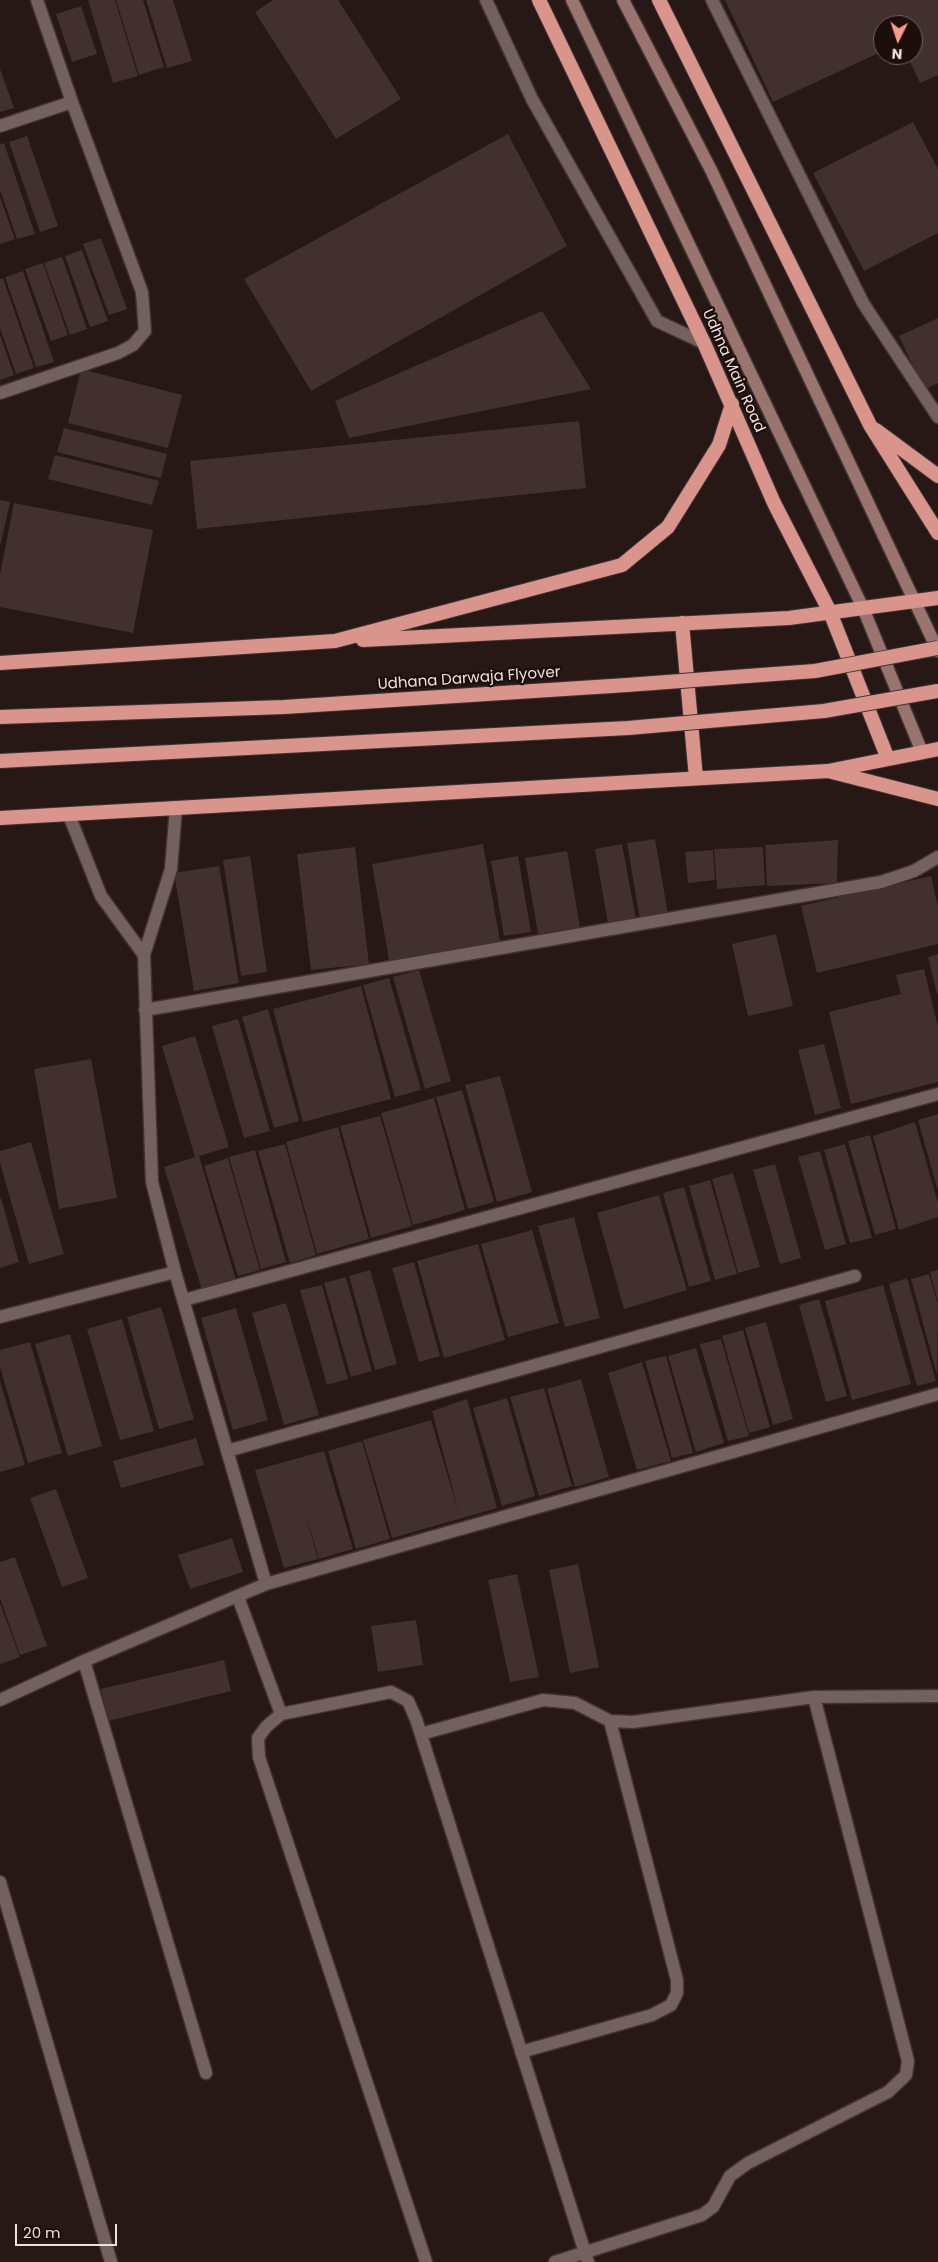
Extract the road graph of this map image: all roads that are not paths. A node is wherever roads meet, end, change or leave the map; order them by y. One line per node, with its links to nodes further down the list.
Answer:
1 (38, 0): 8 (street)
2 (486, 0): 10 (street)
3 (539, 0): 10 (highway, Udhna Main Road)
4 (572, 0): 19 (main road)
5 (624, 0): 18 (main road)
6 (659, 0): 14 (highway)
7 (712, 0): 13 (street)
8 (72, 102): 9 (street); 11 (street)
9 (0, 126)
10 (704, 343): 12 (highway, Udhna Main Road)
11 (0, 393)
12 (732, 404): 20 (highway, Udhna Main Road); 22 (highway)
13 (938, 417)
14 (870, 425): 15 (highway); 16 (highway)
15 (938, 476)
16 (938, 533)
17 (938, 598): 18 (highway)
18 (916, 601): 19 (highway); 23 (main road)
19 (863, 608): 20 (highway); 28 (main road)
20 (830, 612): 21 (highway); 29 (highway, Udhna Main Road)
21 (682, 623): 22 (highway); 32 (highway)
22 (335, 641): 24 (highway)
23 (938, 649): 26 (highway, Udhana Darwaja Flyover, bridge)
24 (0, 664)
25 (938, 691): 30 (highway, bridge)
26 (0, 717)
27 (938, 749): 28 (highway)
28 (922, 752): 29 (highway)
29 (888, 759): 31 (highway)
30 (0, 761)
31 (828, 771): 32 (highway); 33 (highway)
32 (696, 778): 34 (highway)
33 (938, 799)
34 (176, 808): 35 (highway); 38 (street)
35 (69, 815): 36 (highway); 38 (street)
36 (0, 818)
37 (938, 856): 39 (street)
38 (144, 955): 39 (street)
39 (146, 1010): 41 (street)
40 (938, 1094): 43 (street)
41 (175, 1272): 43 (street); 44 (street)
42 (855, 1276): 46 (street)
43 (184, 1300): 46 (street)
44 (0, 1317)
45 (938, 1394): 47 (street)
46 (227, 1451): 47 (street)
47 (266, 1584): 48 (street)
48 (238, 1597): 49 (street); 53 (street)
49 (84, 1661): 52 (street); 58 (street)
50 (938, 1696): 51 (street)
51 (814, 1698): 54 (street); 59 (street)
52 (0, 1700)
53 (281, 1714): 55 (street); 61 (street)
54 (610, 1720): 55 (street); 57 (street)
55 (421, 1734): 57 (street)
56 (0, 1882): 60 (street)
57 (521, 2052): 59 (street)
58 (206, 2073)
59 (586, 2257): 62 (street)
60 (110, 2262)
61 (426, 2262)
62 (556, 2262)

